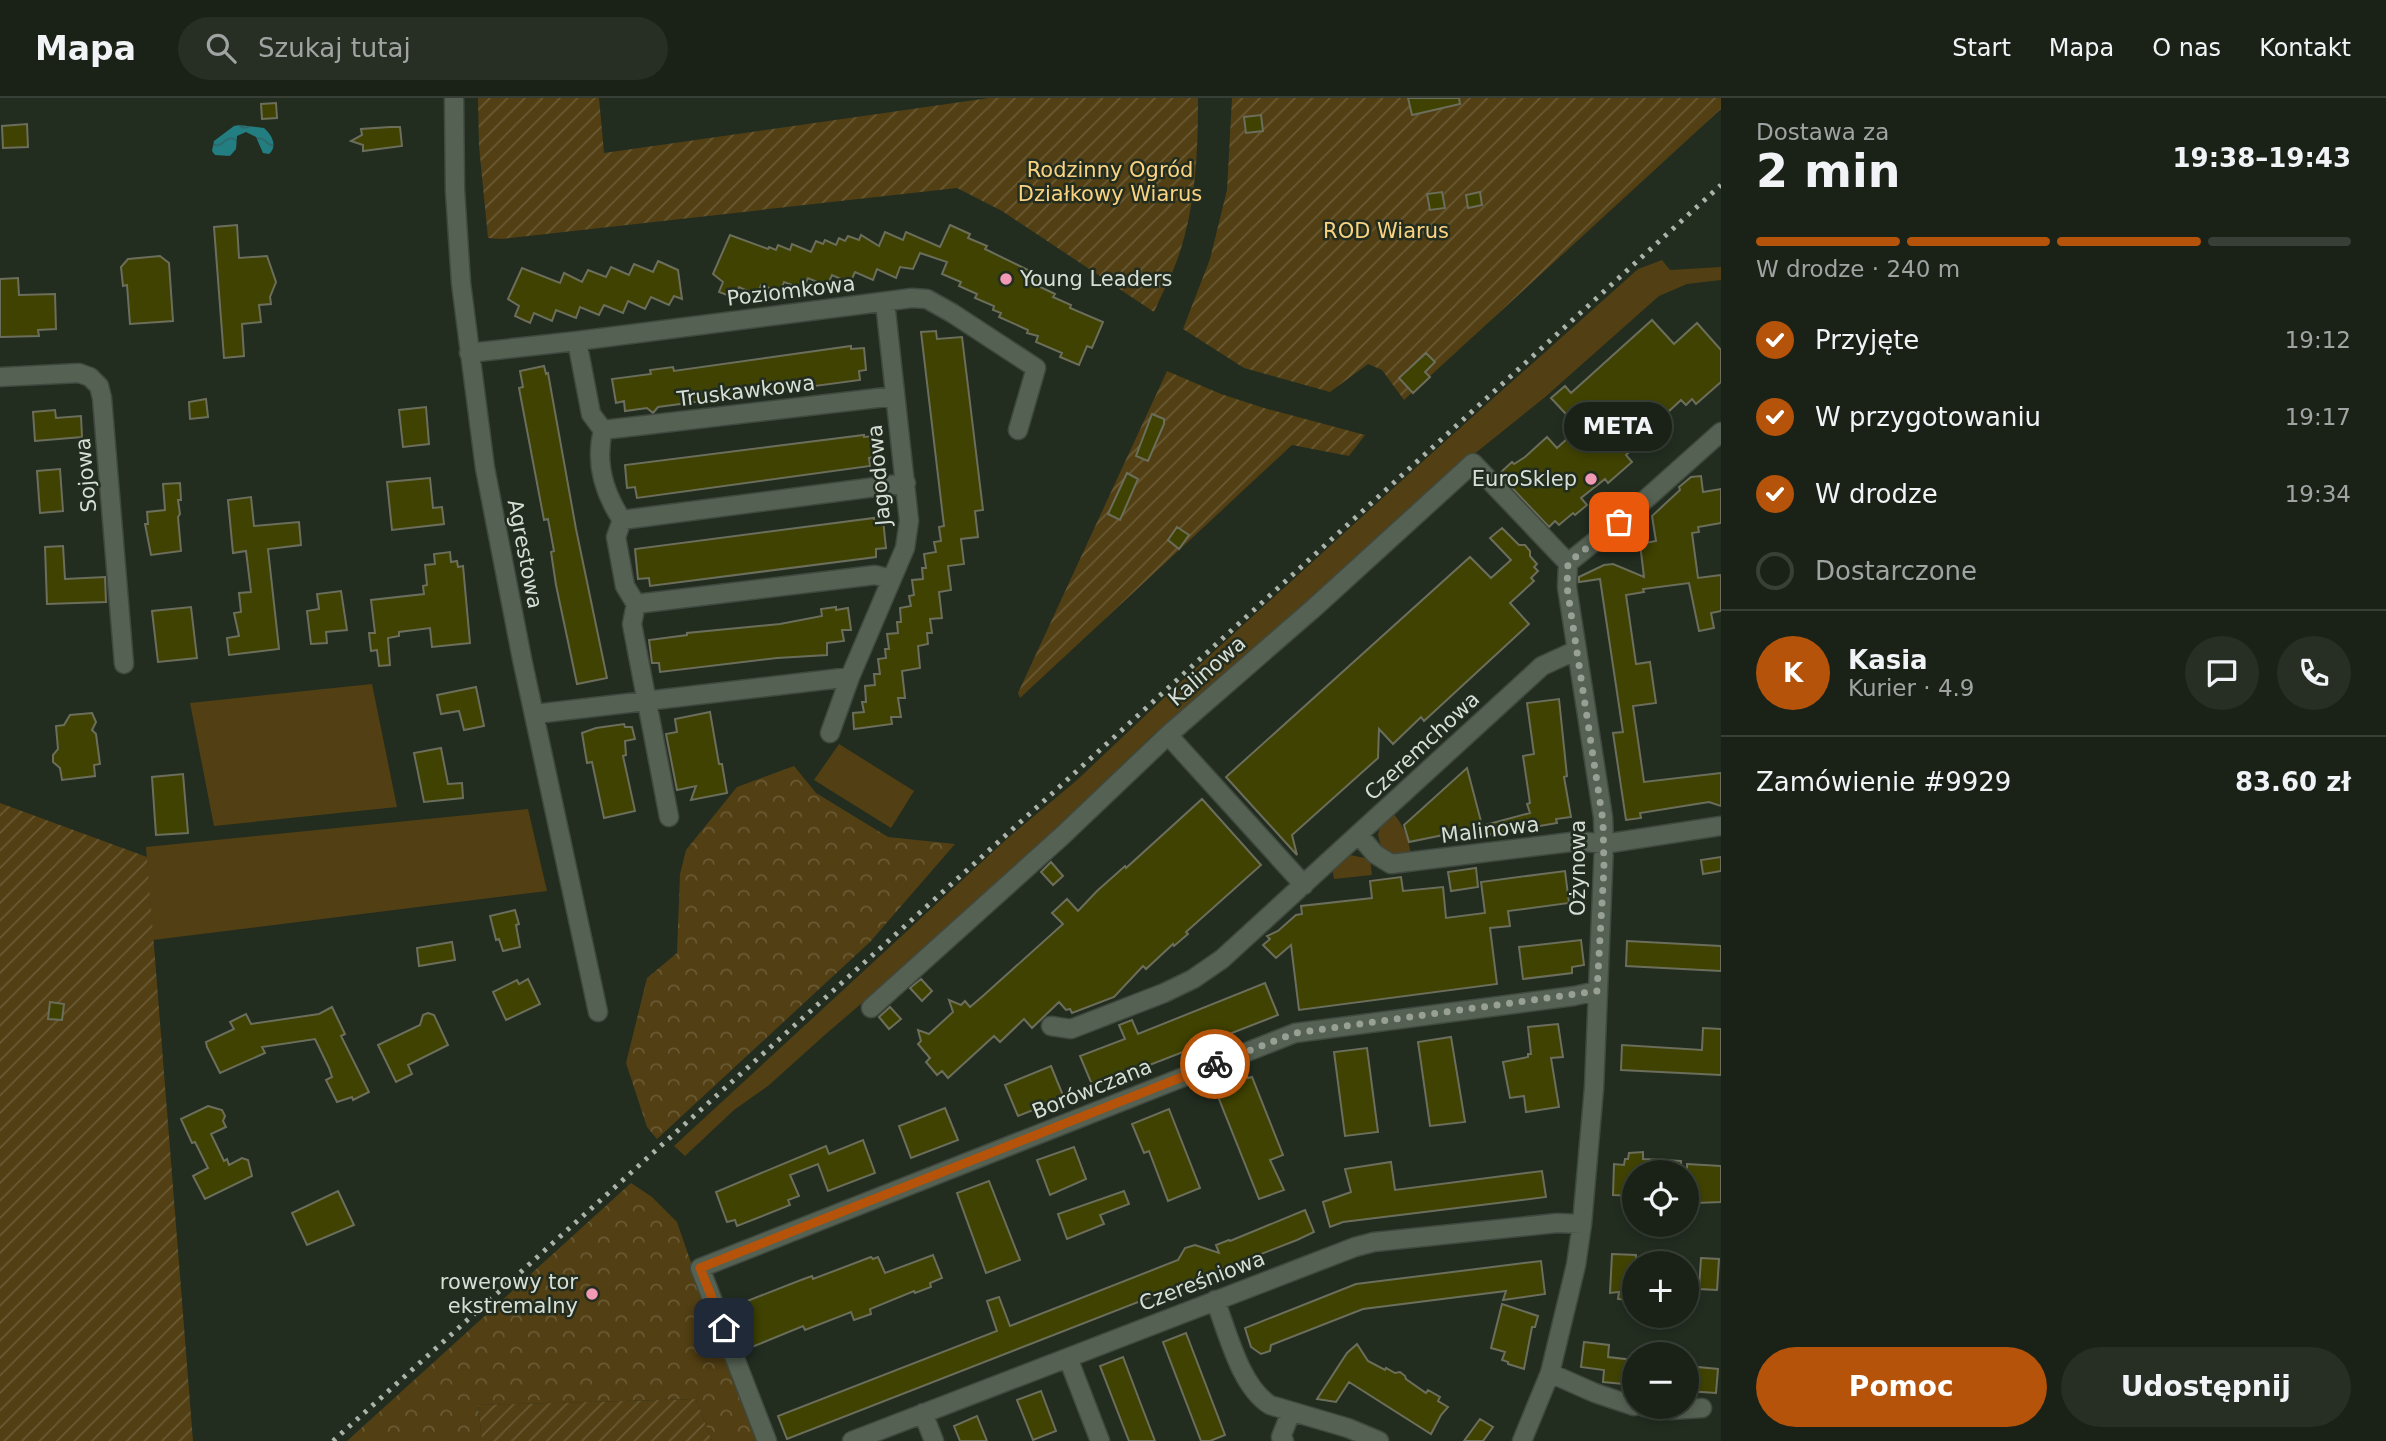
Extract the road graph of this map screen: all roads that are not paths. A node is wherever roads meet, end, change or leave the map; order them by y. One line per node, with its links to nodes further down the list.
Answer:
1 (454, 98): 4 (street, Agrestowa)
2 (885, 302): 3 (street, Poziomkowa); 6 (street, Jagodowa); 8 (street, Poziomkowa)
3 (577, 341): 4 (street, Poziomkowa); 7 (street)
4 (468, 353): 19 (street, Agrestowa)
5 (0, 377): 16 (street, Sojowa)
6 (895, 396): 7 (street, Truskawkowa); 10 (street, Jagodowa)
7 (603, 430): 11 (street)
8 (1018, 430)
9 (1721, 432): 12 (street)
10 (905, 483): 11 (street); 13 (street, Jagodowa)
11 (622, 520): 14 (street)
12 (1568, 563): 15 (street, Ożynowa); 21 (street, Kalinowa)
13 (891, 579): 14 (street); 17 (street, Jagodowa)
14 (636, 604): 18 (street)
15 (1577, 650): 24 (street, Czeremchowa); 25 (street, Ożynowa)
16 (124, 664)
17 (850, 677): 18 (street); 20 (street, Jagodowa)
18 (645, 700): 19 (street); 22 (street)
19 (535, 714): 29 (street, Agrestowa)
20 (830, 733)
21 (1168, 735): 26 (street); 28 (street, Kalinowa)
22 (669, 817)
23 (1721, 826): 25 (street, Malinowa)
24 (1359, 835): 25 (street, Malinowa); 26 (street, Czeremchowa)
25 (1604, 844): 27 (street, Ożynowa)
26 (1304, 885): 30 (street, Czeremchowa)
27 (1597, 991): 31 (street, Ożynowa); 40 (street, Borówczana)
28 (871, 1008)
29 (598, 1012)
30 (1051, 1026)
31 (1582, 1224): 32 (street, Czereśniowa); 34 (street, Ożynowa)
32 (1214, 1300): 33 (street, Czereśniowa); 38 (street)
33 (1068, 1358): 39 (street, Czereśniowa); 43 (street)
34 (1550, 1373): 35 (street); 46 (street, Ożynowa)
35 (1622, 1402)
36 (1699, 1408): 37 (street)
37 (1702, 1408)
38 (1291, 1412): 44 (street); 45 (street)
39 (923, 1413): 41 (street, Czereśniowa); 42 (street)
40 (767, 1441)
41 (852, 1441)
42 (934, 1441)
43 (1100, 1441)
44 (1284, 1441)
45 (1379, 1441)
46 (1522, 1441)

